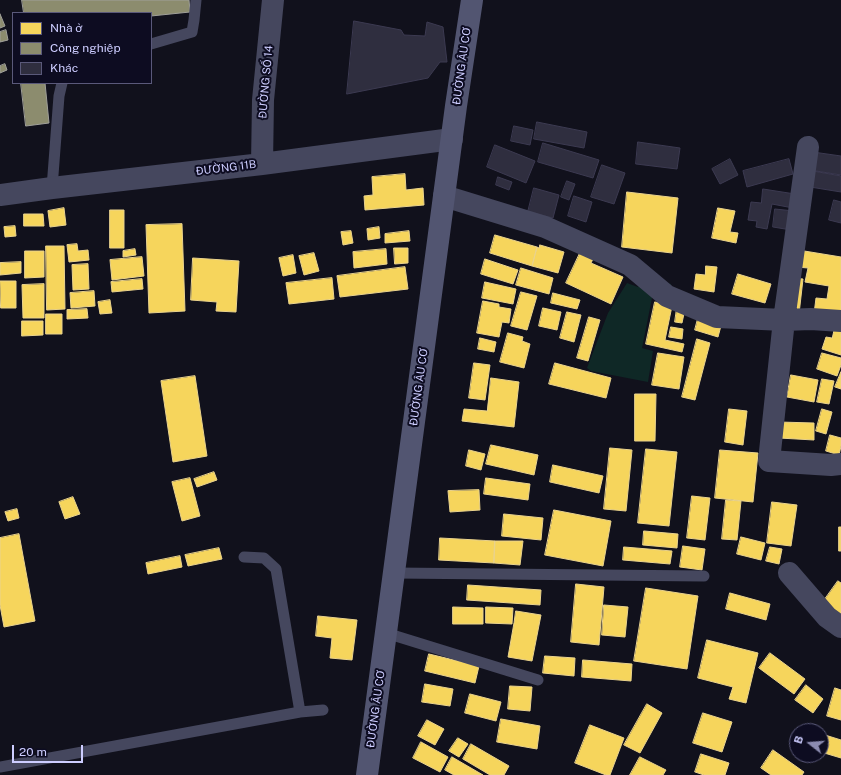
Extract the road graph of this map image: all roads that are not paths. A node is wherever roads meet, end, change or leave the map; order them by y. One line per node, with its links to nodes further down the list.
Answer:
1 (196, 0): 4 (lane)
2 (273, 0): 8 (street, ĐƯỜNG SỐ 14)
3 (472, 0): 6 (main road, ĐƯỜNG ÂU CƠ)
4 (152, 44)
5 (62, 84): 9 (lane)
6 (452, 139): 8 (street, ĐƯỜNG 11B); 11 (main road, ĐƯỜNG ÂU CƠ)
7 (808, 146): 12 (street)
8 (262, 164): 9 (street, ĐƯỜNG 11B)
9 (52, 188): 10 (street, ĐƯỜNG 11B)
10 (0, 195)
11 (444, 196): 12 (street); 16 (main road, ĐƯỜNG ÂU CƠ)
12 (784, 320): 13 (street); 14 (street)
13 (841, 321)
14 (841, 464)
15 (244, 557): 23 (lane)
16 (394, 573): 18 (lane); 20 (main road, ĐƯỜNG ÂU CƠ)
17 (789, 573): 19 (street)
18 (704, 576)
19 (841, 627)
20 (386, 633): 21 (lane); 25 (main road, ĐƯỜNG ÂU CƠ)
21 (538, 680)
22 (323, 710): 23 (lane)
23 (300, 712): 24 (lane)
24 (0, 767)
25 (367, 775)

